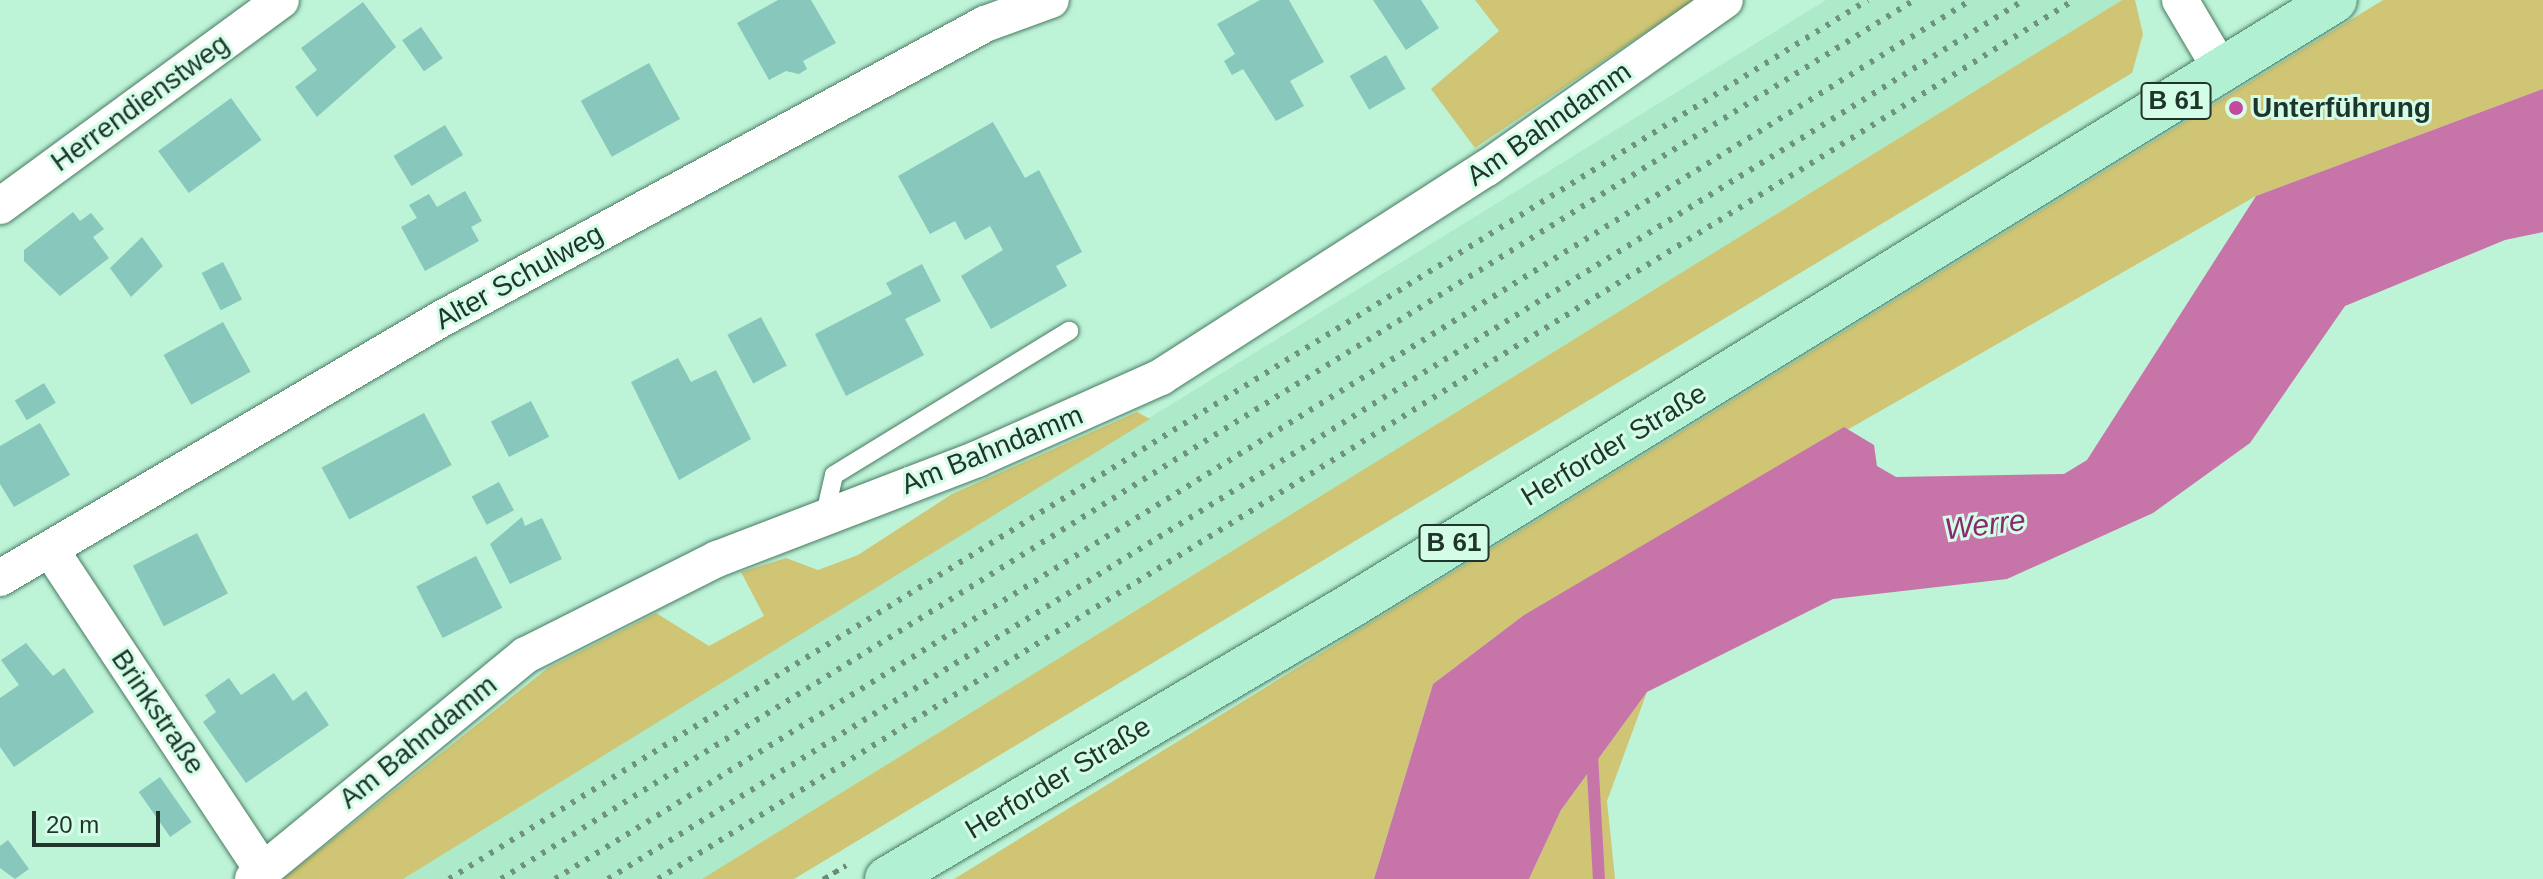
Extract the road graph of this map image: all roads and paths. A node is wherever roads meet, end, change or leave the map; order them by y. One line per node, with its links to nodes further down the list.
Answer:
1 (281, 0): 7 (street, Herrendienstweg)
2 (1051, 0): 10 (street, Alter Schulweg)
3 (1725, 0): 9 (street, Am Bahndamm)
4 (2180, 0): 6 (street)
5 (2335, 0): 6 (main road, Herforder Straße / B 61)
6 (2223, 73): 13 (main road, Herforder Straße / B 61)
7 (0, 206)
8 (1069, 331): 9 (lane)
9 (825, 514): 12 (street, Am Bahndamm)
10 (52, 552): 11 (street, Alter Schulweg); 12 (street, Brinkstraße)
11 (0, 578)
12 (258, 875)
13 (887, 879)

